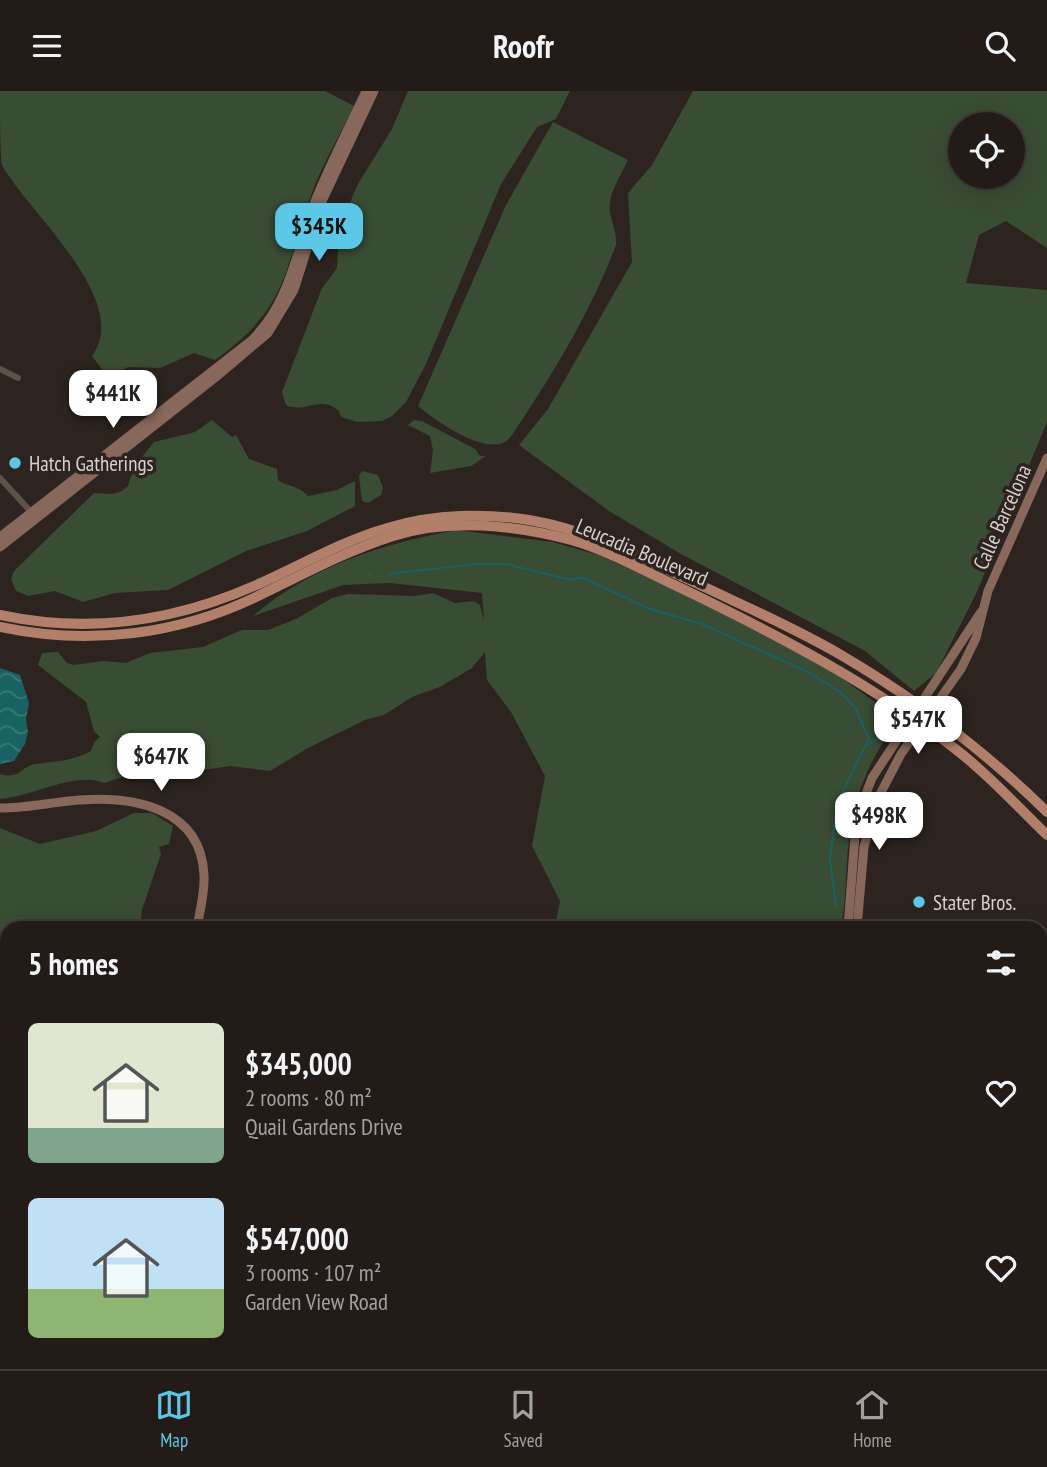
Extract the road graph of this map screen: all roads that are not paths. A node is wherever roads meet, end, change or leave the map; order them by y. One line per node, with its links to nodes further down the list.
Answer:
1 (366, 91): 7 (main road)
2 (374, 91): 7 (main road)
3 (0, 370): 4 (street)
4 (18, 378)
5 (1047, 458): 10 (main road, Calle Barcelona)
6 (0, 478): 7 (street)
7 (34, 515): 8 (main road); 9 (main road)
8 (0, 537)
9 (0, 547)
10 (981, 611): 13 (main road); 14 (main road)
11 (0, 615): 13 (main road, Leucadia Boulevard)
12 (0, 627): 15 (main road, Leucadia Boulevard)
13 (918, 705): 14 (main road, Leucadia Boulevard); 15 (main road)
14 (931, 714): 16 (main road); 18 (main road, Leucadia Boulevard)
15 (910, 718): 16 (main road, Leucadia Boulevard); 21 (main road)
16 (922, 726): 19 (main road, Leucadia Boulevard); 22 (main road)
17 (0, 808): 20 (main road)
18 (1047, 812)
19 (1047, 835)
20 (198, 921)
21 (848, 921)
22 (858, 921)

